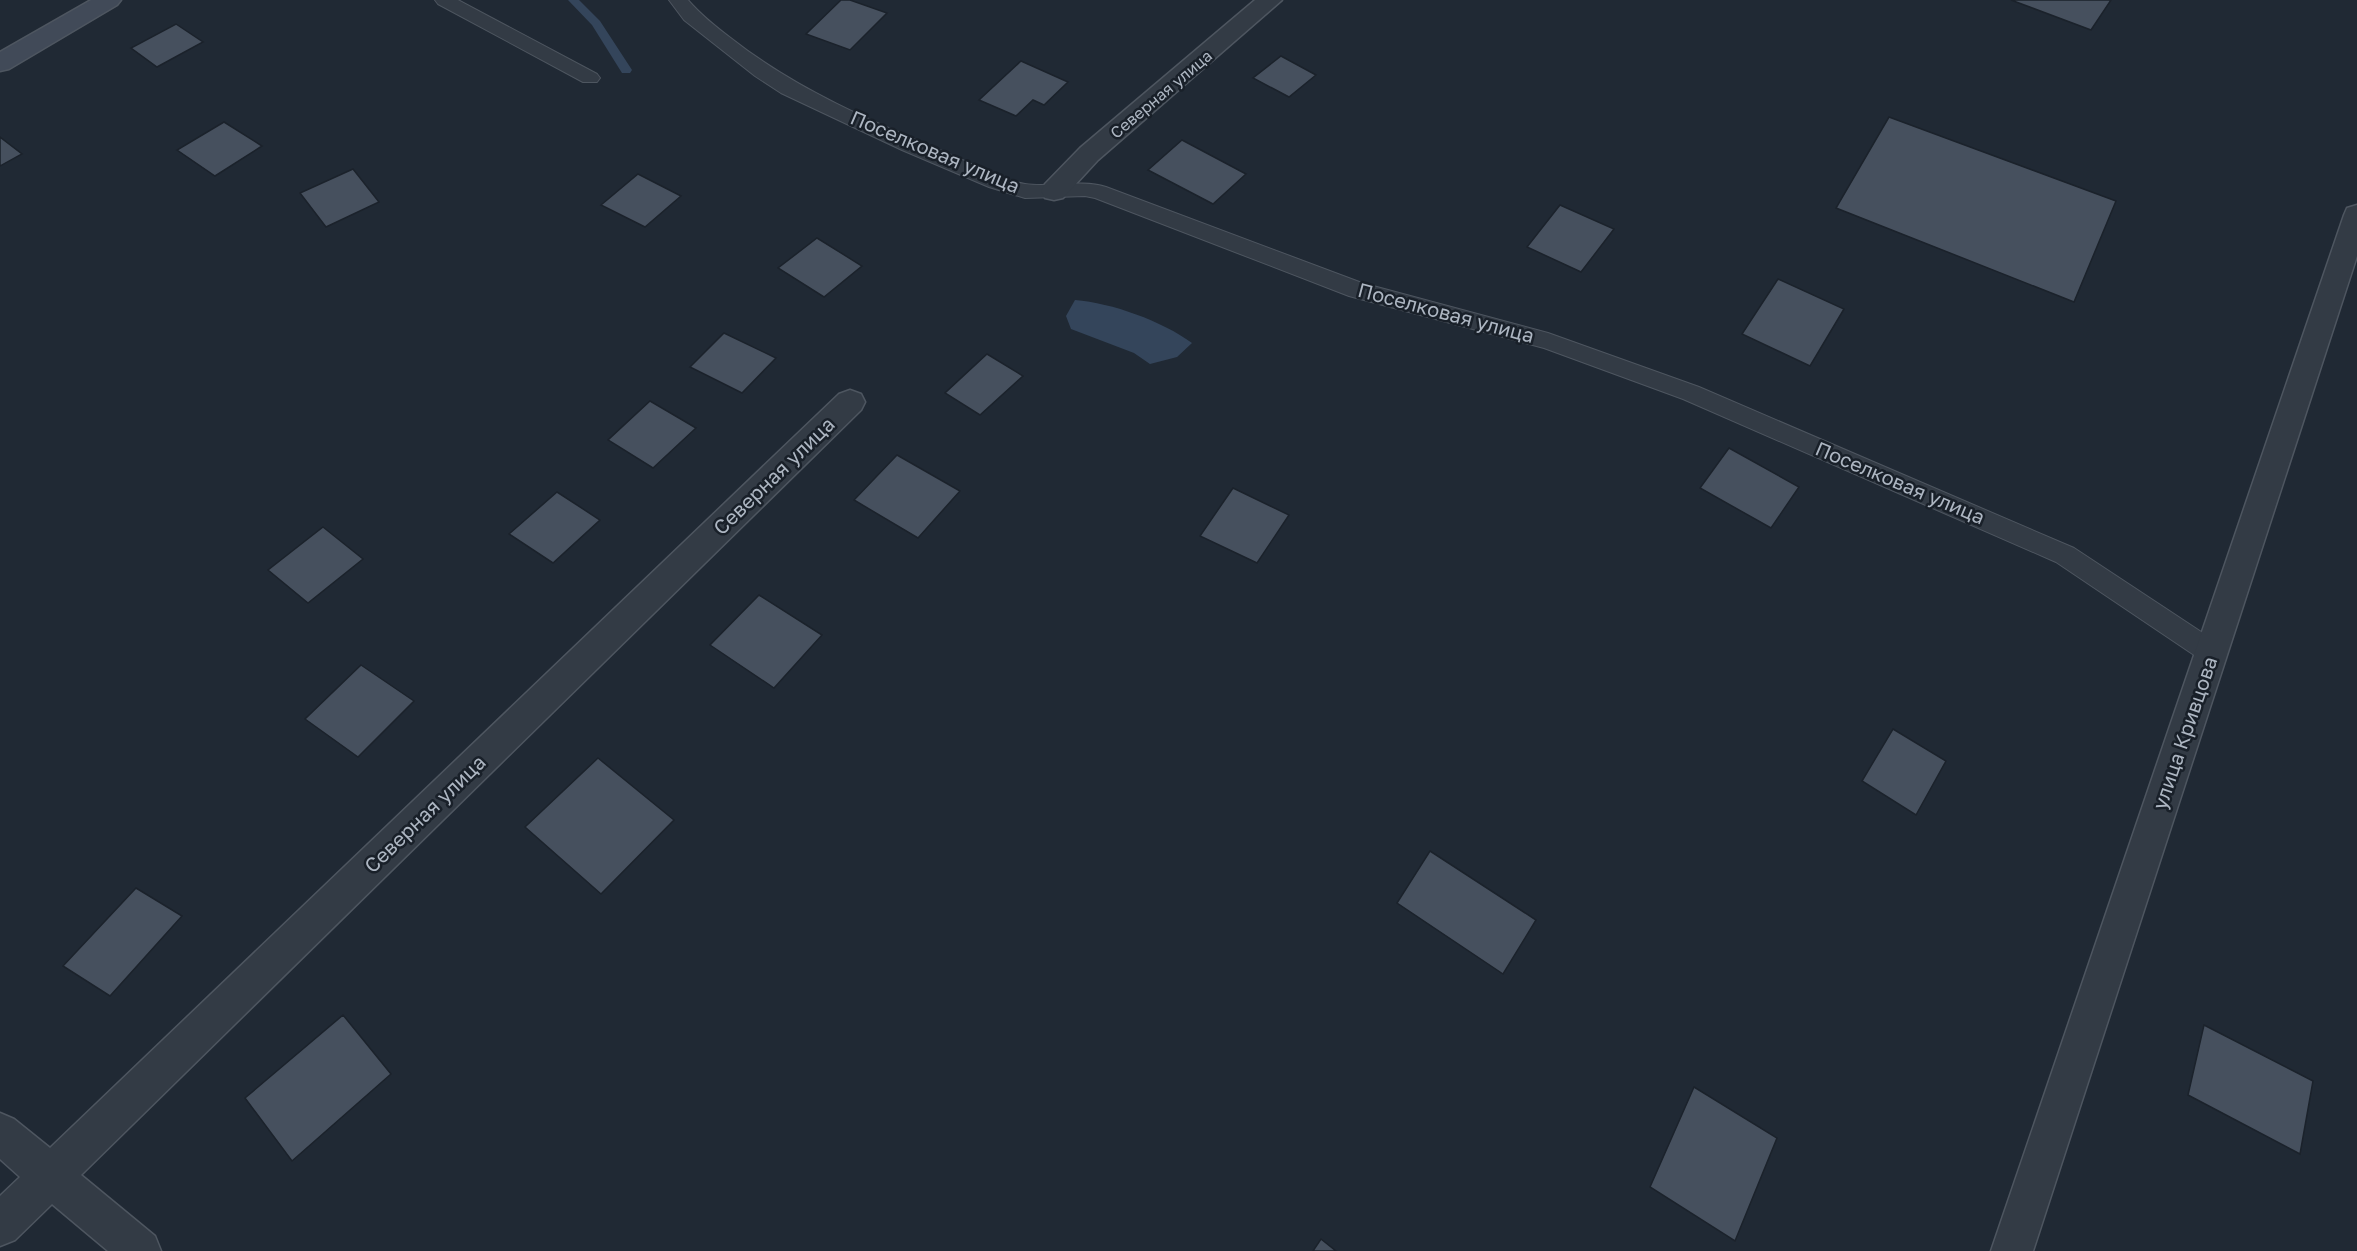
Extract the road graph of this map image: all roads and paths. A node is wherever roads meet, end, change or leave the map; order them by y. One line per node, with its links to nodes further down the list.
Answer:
1 (109, 0): 5 (main road)
2 (444, 0): 6 (lane)
3 (678, 0): 7 (lane, Поселковая улица)
4 (1270, 0): 7 (street, Северная улица)
5 (0, 63)
6 (590, 78)
7 (1054, 190): 10 (lane, Поселковая улица)
8 (2357, 215): 10 (street, улица Кривцова)
9 (849, 402): 12 (street, Северная улица)
10 (2212, 653): 15 (street, улица Кривцова)
11 (0, 1133): 12 (street)
12 (51, 1176): 13 (street, Северная улица); 14 (street)
13 (0, 1225)
14 (140, 1251)
15 (2012, 1251)

